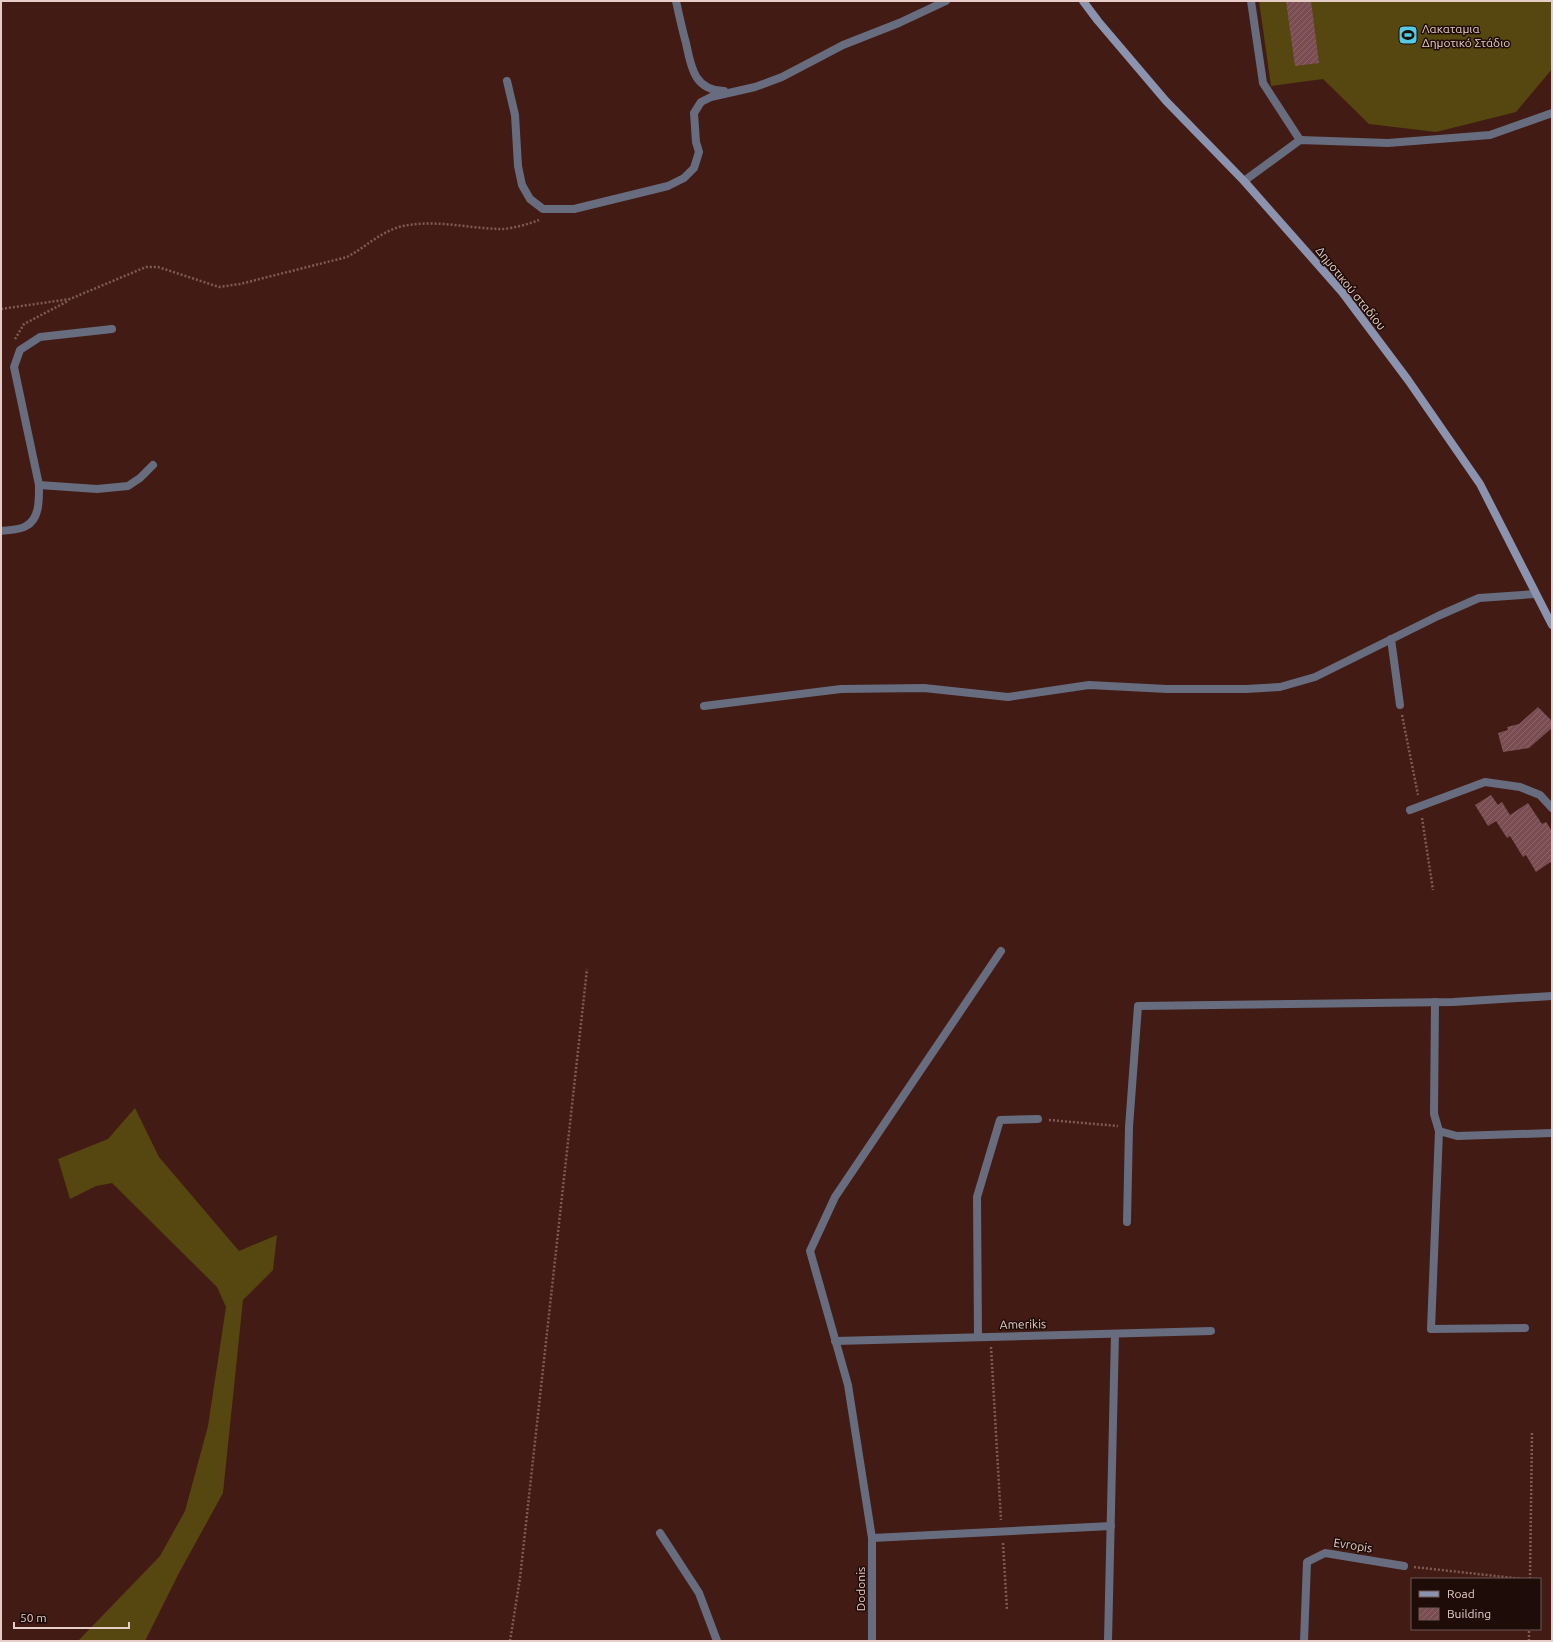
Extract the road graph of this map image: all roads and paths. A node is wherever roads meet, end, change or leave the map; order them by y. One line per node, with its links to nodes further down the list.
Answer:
1 (676, 1): 6 (street)
2 (946, 1): 6 (street)
3 (1083, 1): 9 (main road, Δημοτικού σταδίου)
4 (1251, 1): 8 (street)
5 (506, 81): 10 (street)
6 (732, 92): 10 (street)
7 (1552, 114): 8 (street)
8 (1300, 140): 9 (street)
9 (1244, 181): 18 (main road, Δημοτικού σταδίου)
10 (559, 210): 11 (path)
11 (70, 299): 12 (path); 14 (path)
12 (1, 309)
13 (112, 329): 14 (street)
14 (20, 350): 16 (street)
15 (153, 465): 16 (street)
16 (39, 485): 17 (street)
17 (1, 531)
18 (1535, 594): 19 (main road, Δημοτικού σταδίου); 20 (street)
19 (1552, 625)
20 (1391, 639): 21 (street); 22 (street)
21 (1400, 705)
22 (704, 706)
23 (1552, 808): 24 (street)
24 (1410, 810)
25 (1001, 951): 39 (street, Dodonis)
26 (587, 969): 50 (path)
27 (1552, 996): 28 (street)
28 (1435, 1002): 30 (street); 31 (street)
29 (1038, 1119): 30 (path); 37 (street)
30 (1129, 1127): 33 (street)
31 (1439, 1131): 32 (street); 34 (street)
32 (1552, 1134)
33 (1127, 1222)
34 (1525, 1328)
35 (1211, 1331): 36 (street, Amerikis)
36 (1115, 1334): 38 (street, Amerikis); 41 (street)
37 (978, 1337): 38 (street, Amerikis); 39 (street, Amerikis)
38 (990, 1337): 42 (path)
39 (835, 1341): 44 (street, Dodonis)
40 (1532, 1432): 47 (path)
41 (1111, 1526): 42 (street); 53 (street)
42 (1002, 1532): 44 (street); 48 (path)
43 (660, 1533): 51 (street)
44 (872, 1538): 52 (street, Dodonis)
45 (1404, 1566): 46 (path); 54 (street, Evropis)
46 (1514, 1578)
47 (1530, 1578)
48 (1006, 1610)
49 (1529, 1630): 55 (path)
50 (510, 1641)
51 (717, 1641)
52 (872, 1641)
53 (1108, 1641)
54 (1304, 1641)
55 (1529, 1641)

